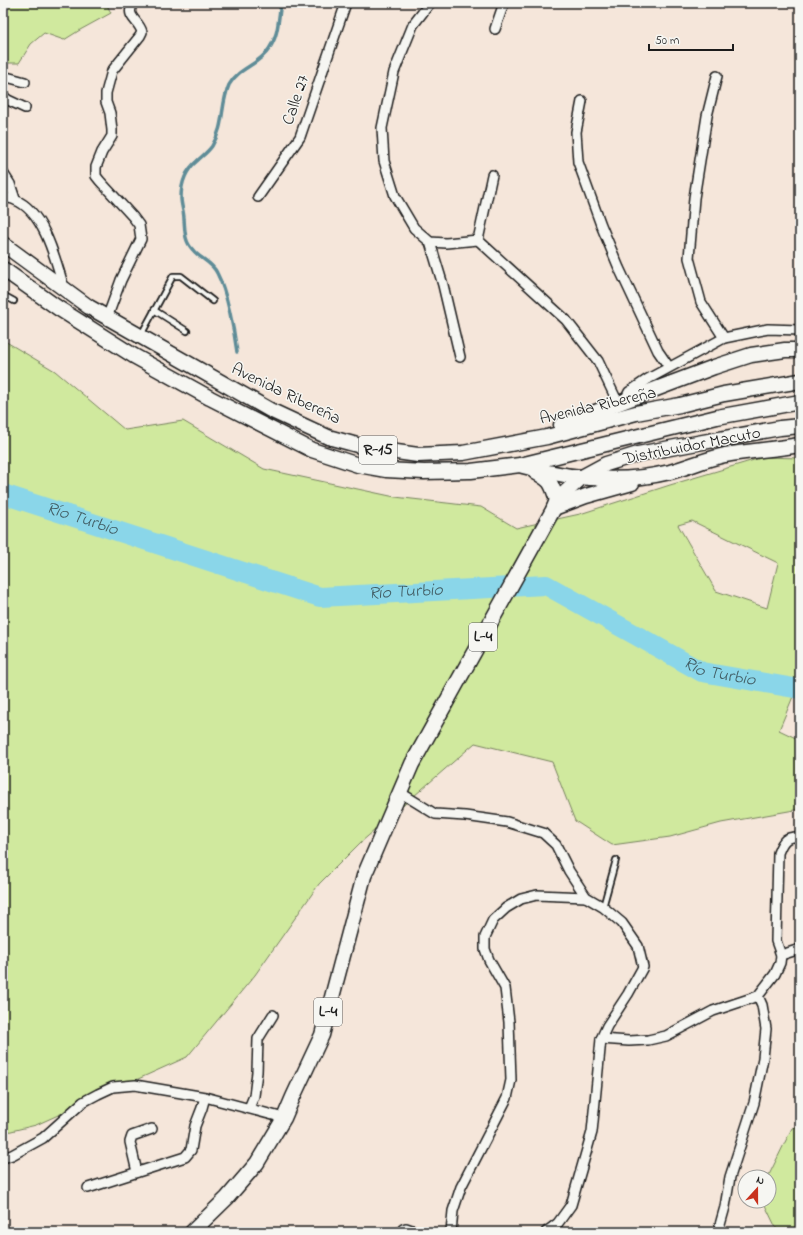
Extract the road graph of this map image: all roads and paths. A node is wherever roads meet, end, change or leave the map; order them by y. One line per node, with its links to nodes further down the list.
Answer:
1 (133, 3): 26 (street)
2 (346, 3): 14 (street, Calle 27)
3 (430, 3): 18 (street)
4 (504, 3): 5 (street)
5 (495, 29)
6 (3, 76): 8 (street)
7 (717, 76): 30 (street)
8 (25, 82)
9 (3, 96): 11 (street)
10 (582, 101): 33 (street)
11 (25, 108)
12 (3, 173): 16 (street)
13 (492, 175): 17 (street)
14 (258, 197)
15 (3, 198): 16 (street)
16 (15, 199): 21 (street)
17 (478, 240): 18 (street); 35 (street)
18 (430, 242): 32 (street)
19 (3, 244): 21 (main road, Avenida Ribereña / R-15)
20 (3, 269): 40 (main road, R-15)
21 (64, 290): 26 (main road, Avenida Ribereña / R-15)
22 (3, 295): 23 (lane)
23 (14, 301)
24 (213, 301): 25 (lane)
25 (154, 310): 28 (lane); 29 (lane)
26 (108, 318): 29 (main road, Avenida Ribereña / R-15)
27 (800, 330): 30 (street)
28 (187, 331)
29 (140, 336): 38 (main road, Avenida Ribereña / R-15)
30 (724, 338): 33 (street)
31 (800, 350): 35 (main road)
32 (460, 357)
33 (669, 367): 35 (street)
34 (800, 381): 38 (main road, Avenida Ribereña / R-15)
35 (621, 402): 38 (main road)
36 (800, 402): 40 (main road, R-15)
37 (800, 426): 42 (main road)
38 (529, 440)
39 (800, 446): 41 (main road, Distribuidor Macuto)
40 (520, 465): 42 (main road, Distribuidor Macuto); 43 (main road)
41 (669, 472): 42 (main road, Distribuidor Macuto); 43 (main road)
42 (582, 477): 43 (main road)
43 (555, 506): 44 (main road, L-4)
44 (401, 793): 47 (street); 56 (main road, L-4)
45 (800, 837): 50 (street)
46 (616, 860): 48 (lane)
47 (586, 896): 48 (street); 65 (street)
48 (603, 907): 53 (street)
49 (800, 949): 50 (street)
50 (781, 955): 51 (street)
51 (758, 996): 53 (street); 68 (street)
52 (273, 1015): 55 (street)
53 (601, 1039): 61 (street)
54 (205, 1097): 55 (street); 58 (street); 59 (street)
55 (249, 1108): 56 (street)
56 (284, 1118): 62 (main road, L-4)
57 (152, 1129): 59 (street)
58 (3, 1158)
59 (137, 1172): 60 (street)
60 (88, 1188)
61 (558, 1223): 66 (street); 67 (street)
62 (192, 1232)
63 (402, 1232): 64 (street)
64 (418, 1232)
65 (451, 1232)
66 (546, 1232)
67 (561, 1232)
68 (718, 1232)

